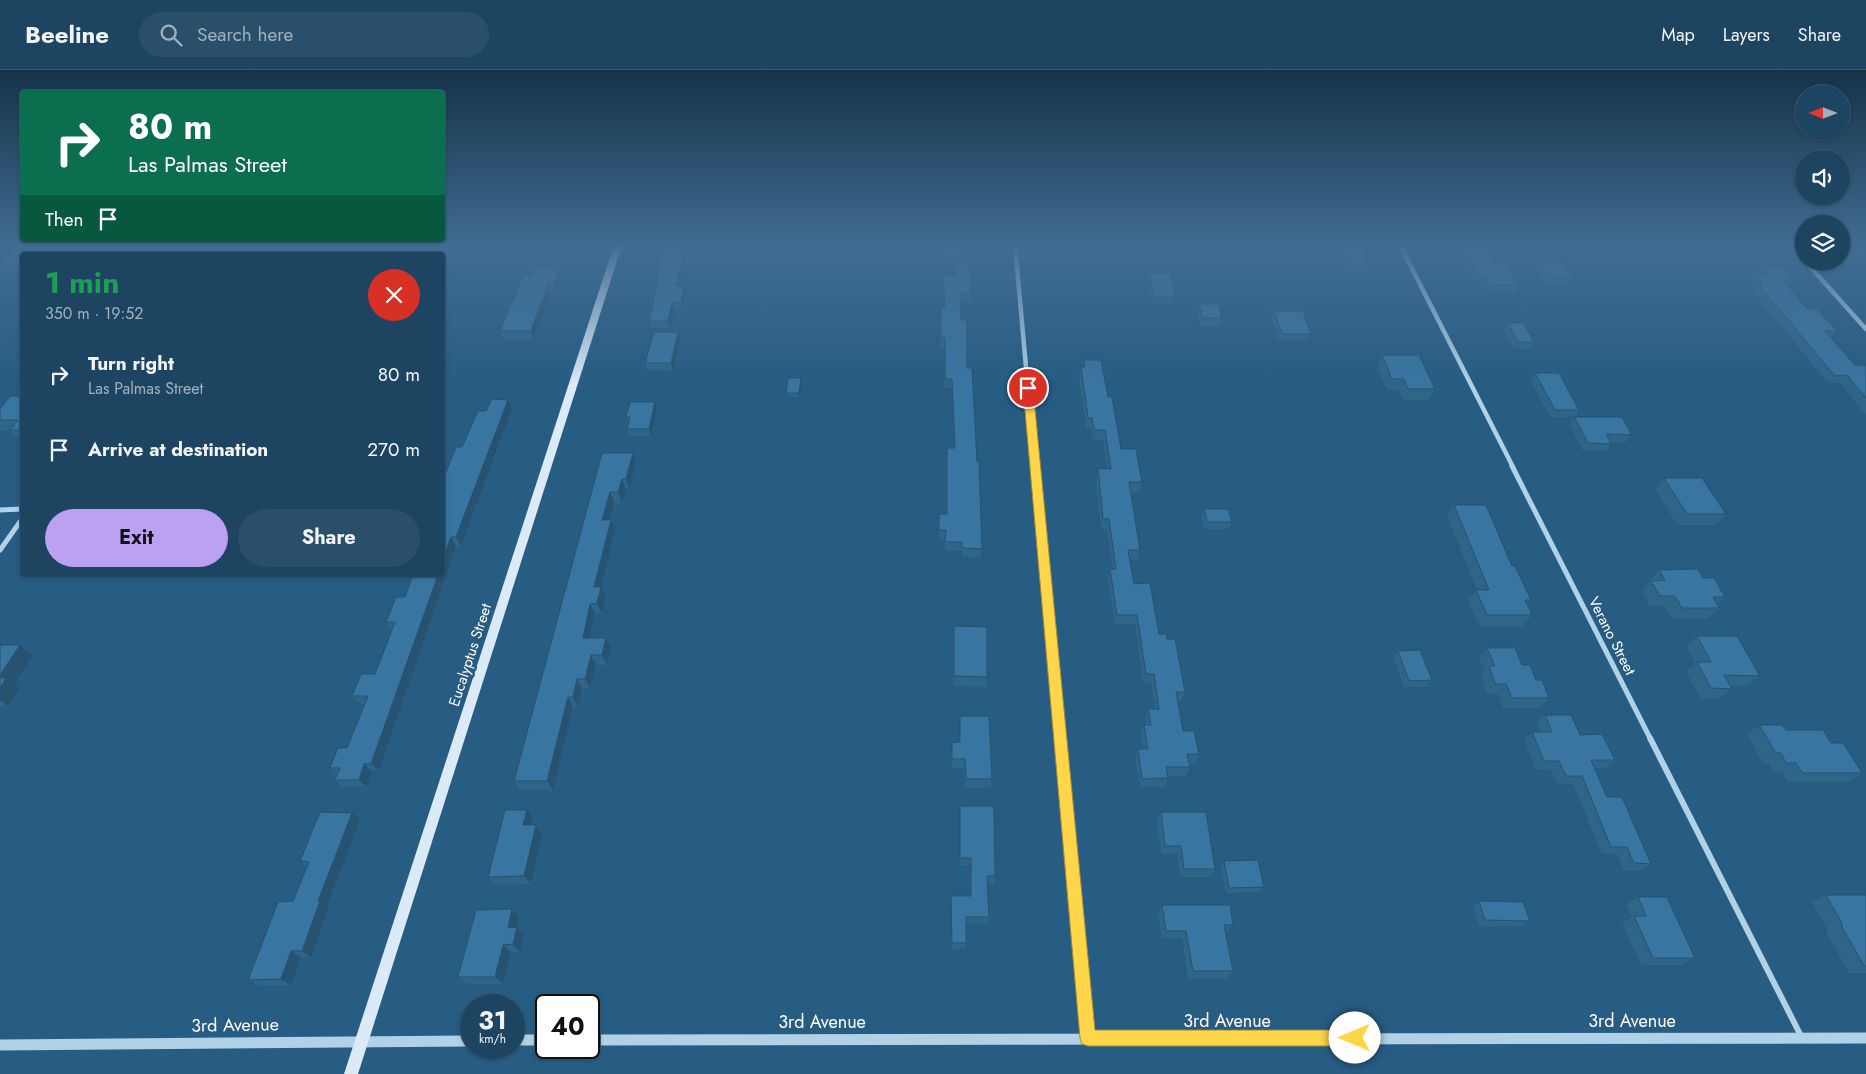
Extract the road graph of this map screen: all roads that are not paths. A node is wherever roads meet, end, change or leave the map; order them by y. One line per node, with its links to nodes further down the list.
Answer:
1 (603, 292): 15 (main road, Eucalyptus Street)
2 (1019, 292): 10 (street)
3 (1424, 292): 11 (street, Verano Street)
4 (1832, 292): 5 (street)
5 (1866, 329)
6 (20, 509): 7 (street)
7 (0, 510)
8 (20, 522): 9 (street)
9 (0, 550)
10 (1088, 1038): 11 (street, 3rd Avenue); 14 (street, 3rd Avenue)
11 (1802, 1038): 12 (street, 3rd Avenue)
12 (1866, 1038)
13 (460, 1040): 15 (street, 3rd Avenue)
14 (600, 1040)
15 (362, 1041): 16 (street, 3rd Avenue); 17 (main road, Eucalyptus Street)
16 (0, 1045)
17 (351, 1074)

